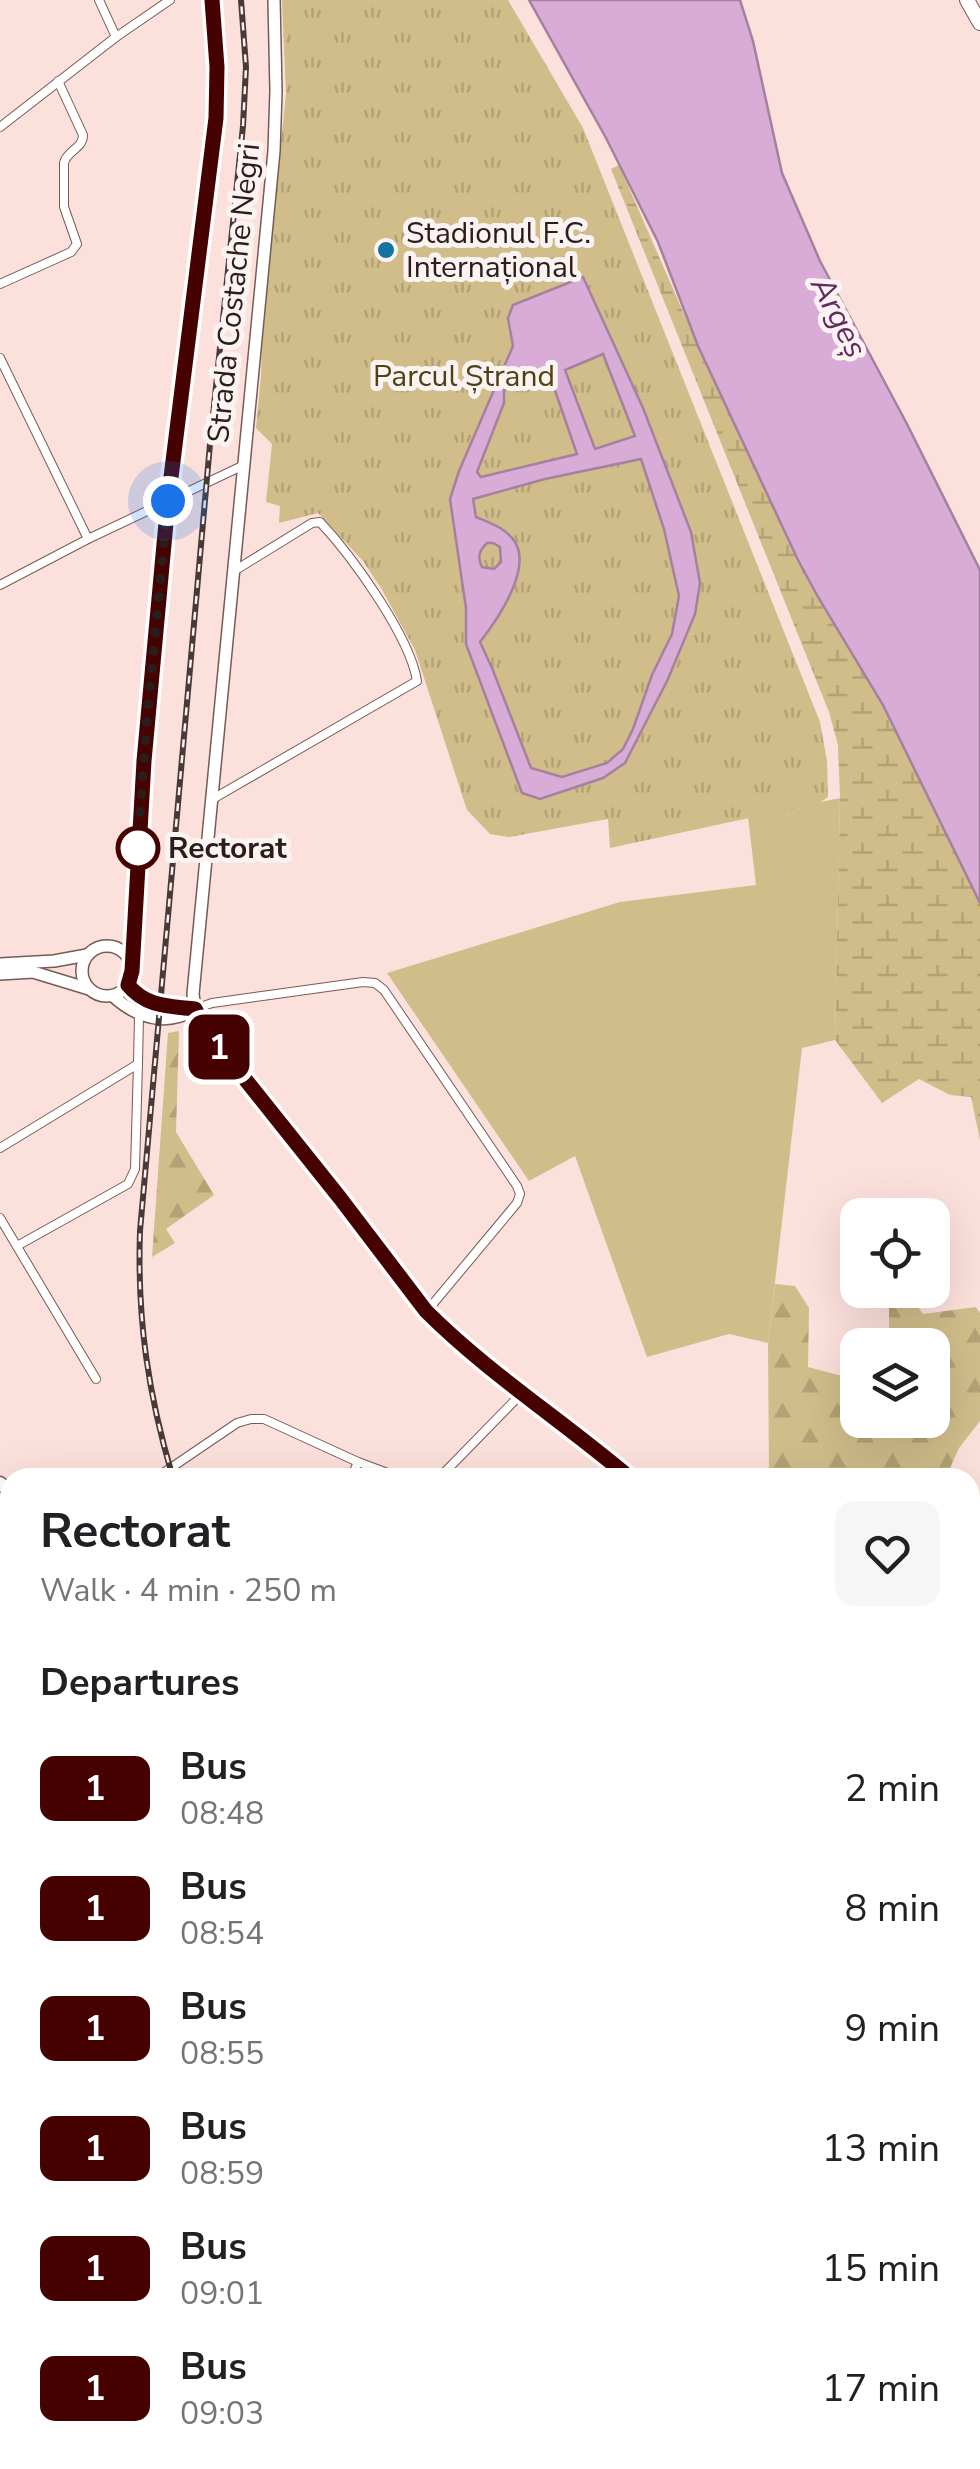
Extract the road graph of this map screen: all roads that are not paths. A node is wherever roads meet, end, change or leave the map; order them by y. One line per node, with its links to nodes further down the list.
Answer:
1 (100, 0): 7 (street)
2 (170, 0): 7 (street)
3 (212, 0): 14 (main road)
4 (274, 0): 13 (main road, Strada Costache Negri)
5 (967, 0): 6 (highway)
6 (980, 23)
7 (116, 38): 8 (street)
8 (58, 82): 9 (street); 10 (street)
9 (0, 127)
10 (0, 284)
11 (0, 358): 12 (street)
12 (3, 372): 15 (street)
13 (242, 466): 14 (street); 16 (main road, Strada Costache Negri)
14 (168, 501): 15 (street); 19 (main road)
15 (88, 539): 17 (street)
16 (232, 572): 18 (main road, Strada Costache Negri); 18 (street)
17 (0, 585)
18 (211, 800): 28 (main road, Strada Costache Negri)
19 (134, 925): 20 (main road); 23 (main road)
20 (114, 947): 21 (main road); 23 (main road)
21 (87, 955): 22 (main road); 26 (main road)
22 (0, 964)
23 (131, 964): 25 (main road)
24 (0, 974): 26 (main road)
25 (128, 985): 27 (main road); 28 (main road)
26 (89, 989): 27 (main road)
27 (114, 996): 29 (main road)
28 (195, 1009): 29 (main road); 34 (street); 34 (street)
29 (139, 1015): 30 (street)
30 (138, 1064): 31 (street); 33 (street)
31 (0, 1148)
32 (0, 1218): 33 (street)
33 (17, 1246): 35 (street)
34 (426, 1311): 36 (street)
35 (96, 1379)
36 (522, 1393): 41 (street); 42 (street)
37 (358, 1462): 38 (street); 39 (street); 40 (street)
38 (171, 1468)
39 (355, 1468)
40 (374, 1468)
41 (448, 1468)
42 (617, 1468)

